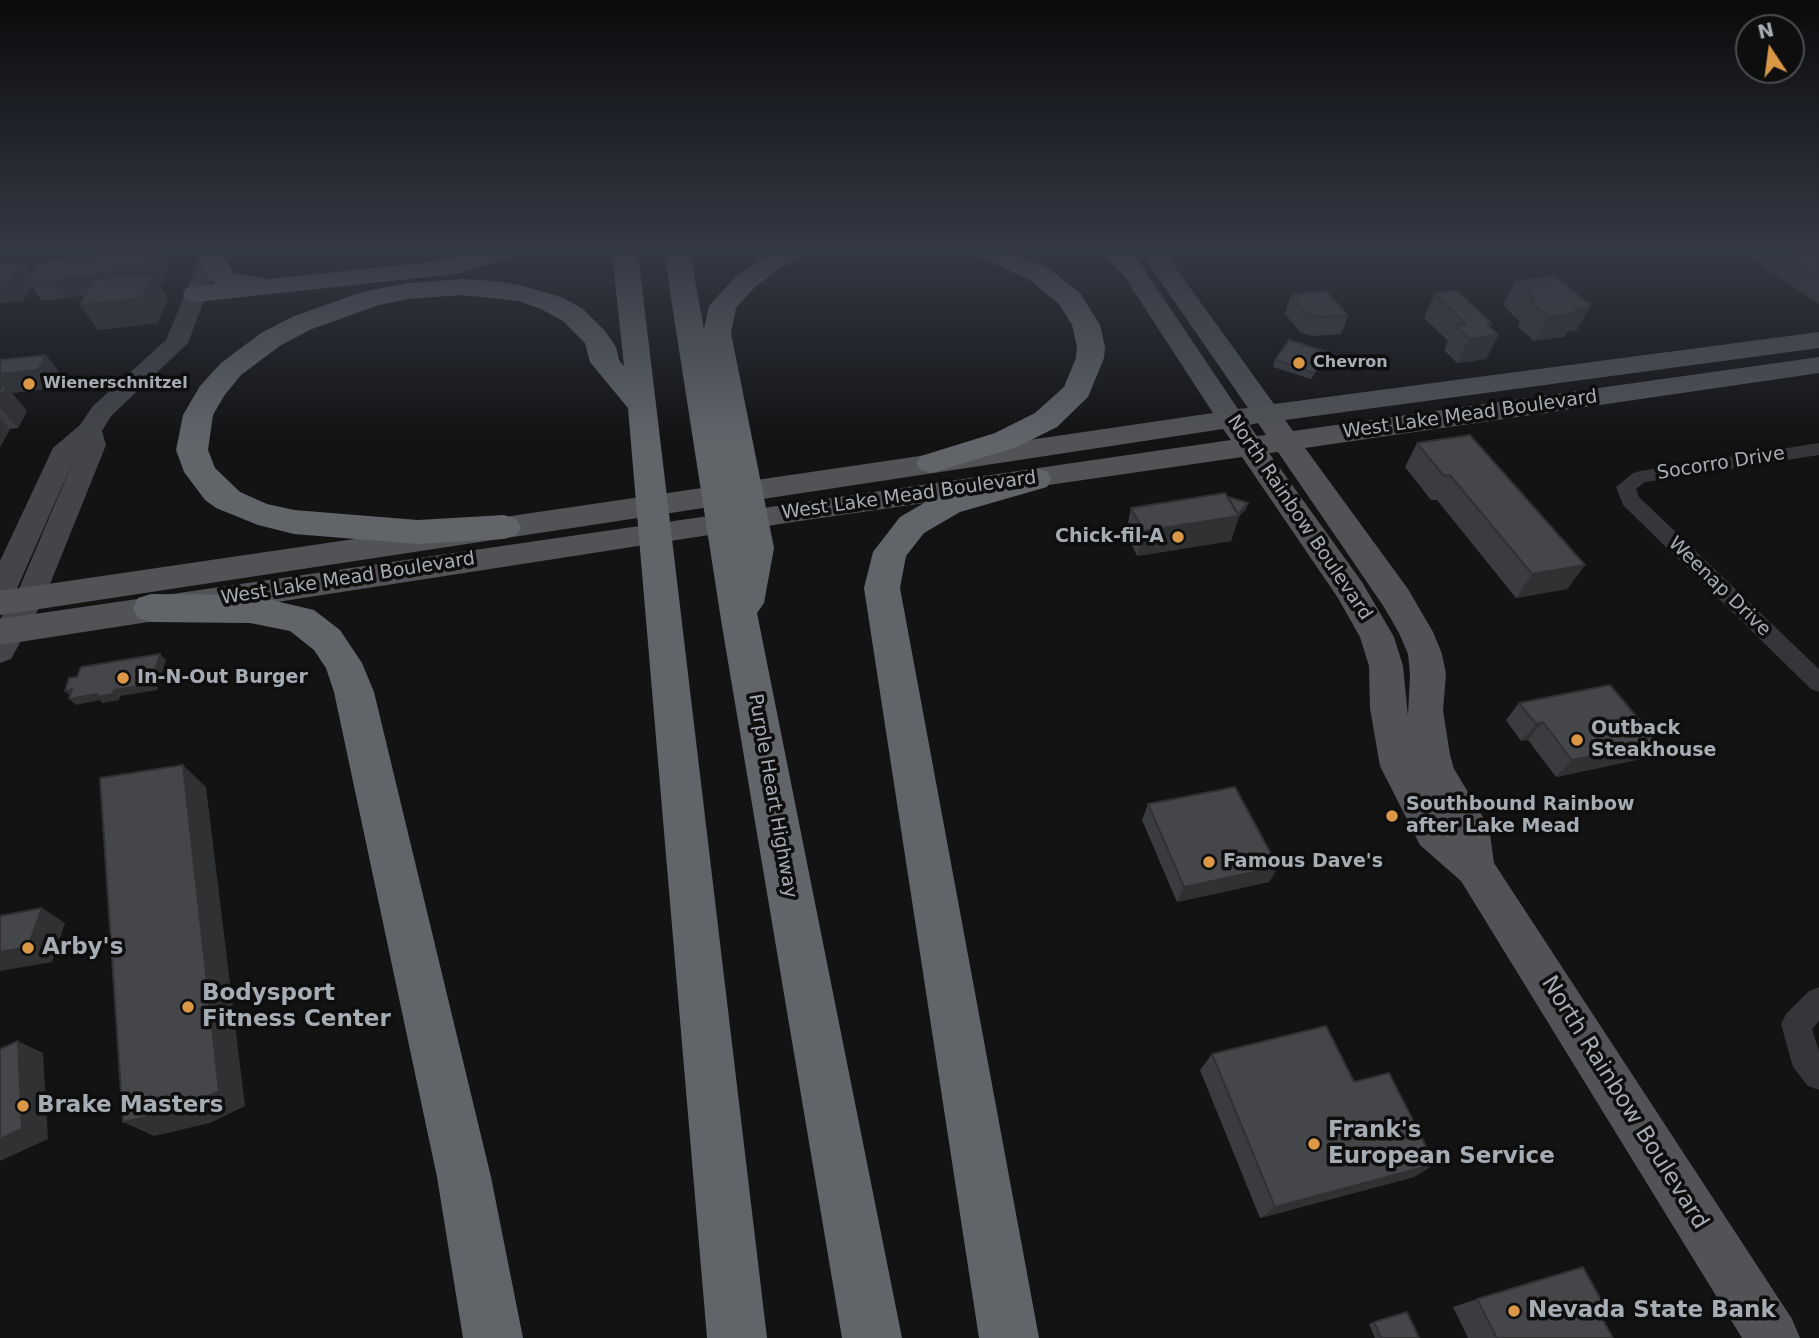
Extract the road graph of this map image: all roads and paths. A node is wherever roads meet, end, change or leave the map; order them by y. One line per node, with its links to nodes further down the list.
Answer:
1 (187, 315): 25 (main road)
2 (320, 315): 22 (highway)
3 (573, 315): 14 (highway)
4 (632, 315): 14 (highway)
5 (688, 315): 26 (highway, Purple Heart Highway)
6 (721, 315): 10 (highway)
7 (725, 315): 10 (highway)
8 (1081, 315): 18 (highway)
9 (1176, 315): 16 (main road, North Rainbow Boulevard)
10 (719, 323): 26 (highway)
11 (1819, 340): 13 (main road, West Lake Mead Boulevard)
12 (1806, 367): 13 (main road); 15 (main road, West Lake Mead Boulevard)
13 (1653, 371): 15 (main road); 16 (main road, West Lake Mead Boulevard)
14 (643, 407): 31 (highway)
15 (1489, 412): 16 (main road, West Lake Mead Boulevard)
16 (1256, 430): 18 (main road, West Lake Mead Boulevard); 19 (main road, West Lake Mead Boulevard); 34 (main road, North Rainbow Boulevard)
17 (1817, 450): 20 (street, Socorro Drive)
18 (932, 463): 21 (main road, West Lake Mead Boulevard)
19 (1035, 479): 21 (main road, West Lake Mead Boulevard); 33 (highway)
20 (1626, 487): 27 (street, Weenap Drive)
21 (790, 499): 23 (main road, West Lake Mead Boulevard)
22 (504, 527): 23 (main road, West Lake Mead Boulevard); 25 (main road, West Lake Mead Boulevard)
23 (565, 532): 24 (main road, West Lake Mead Boulevard)
24 (151, 608): 25 (main road, West Lake Mead Boulevard); 30 (highway)
25 (6, 618)
26 (741, 626): 32 (highway, Purple Heart Highway)
27 (1819, 683)
28 (1819, 1000): 29 (street)
29 (1819, 1075)
30 (493, 1338)
31 (737, 1338)
32 (872, 1338)
33 (1009, 1338)
34 (1773, 1338)

